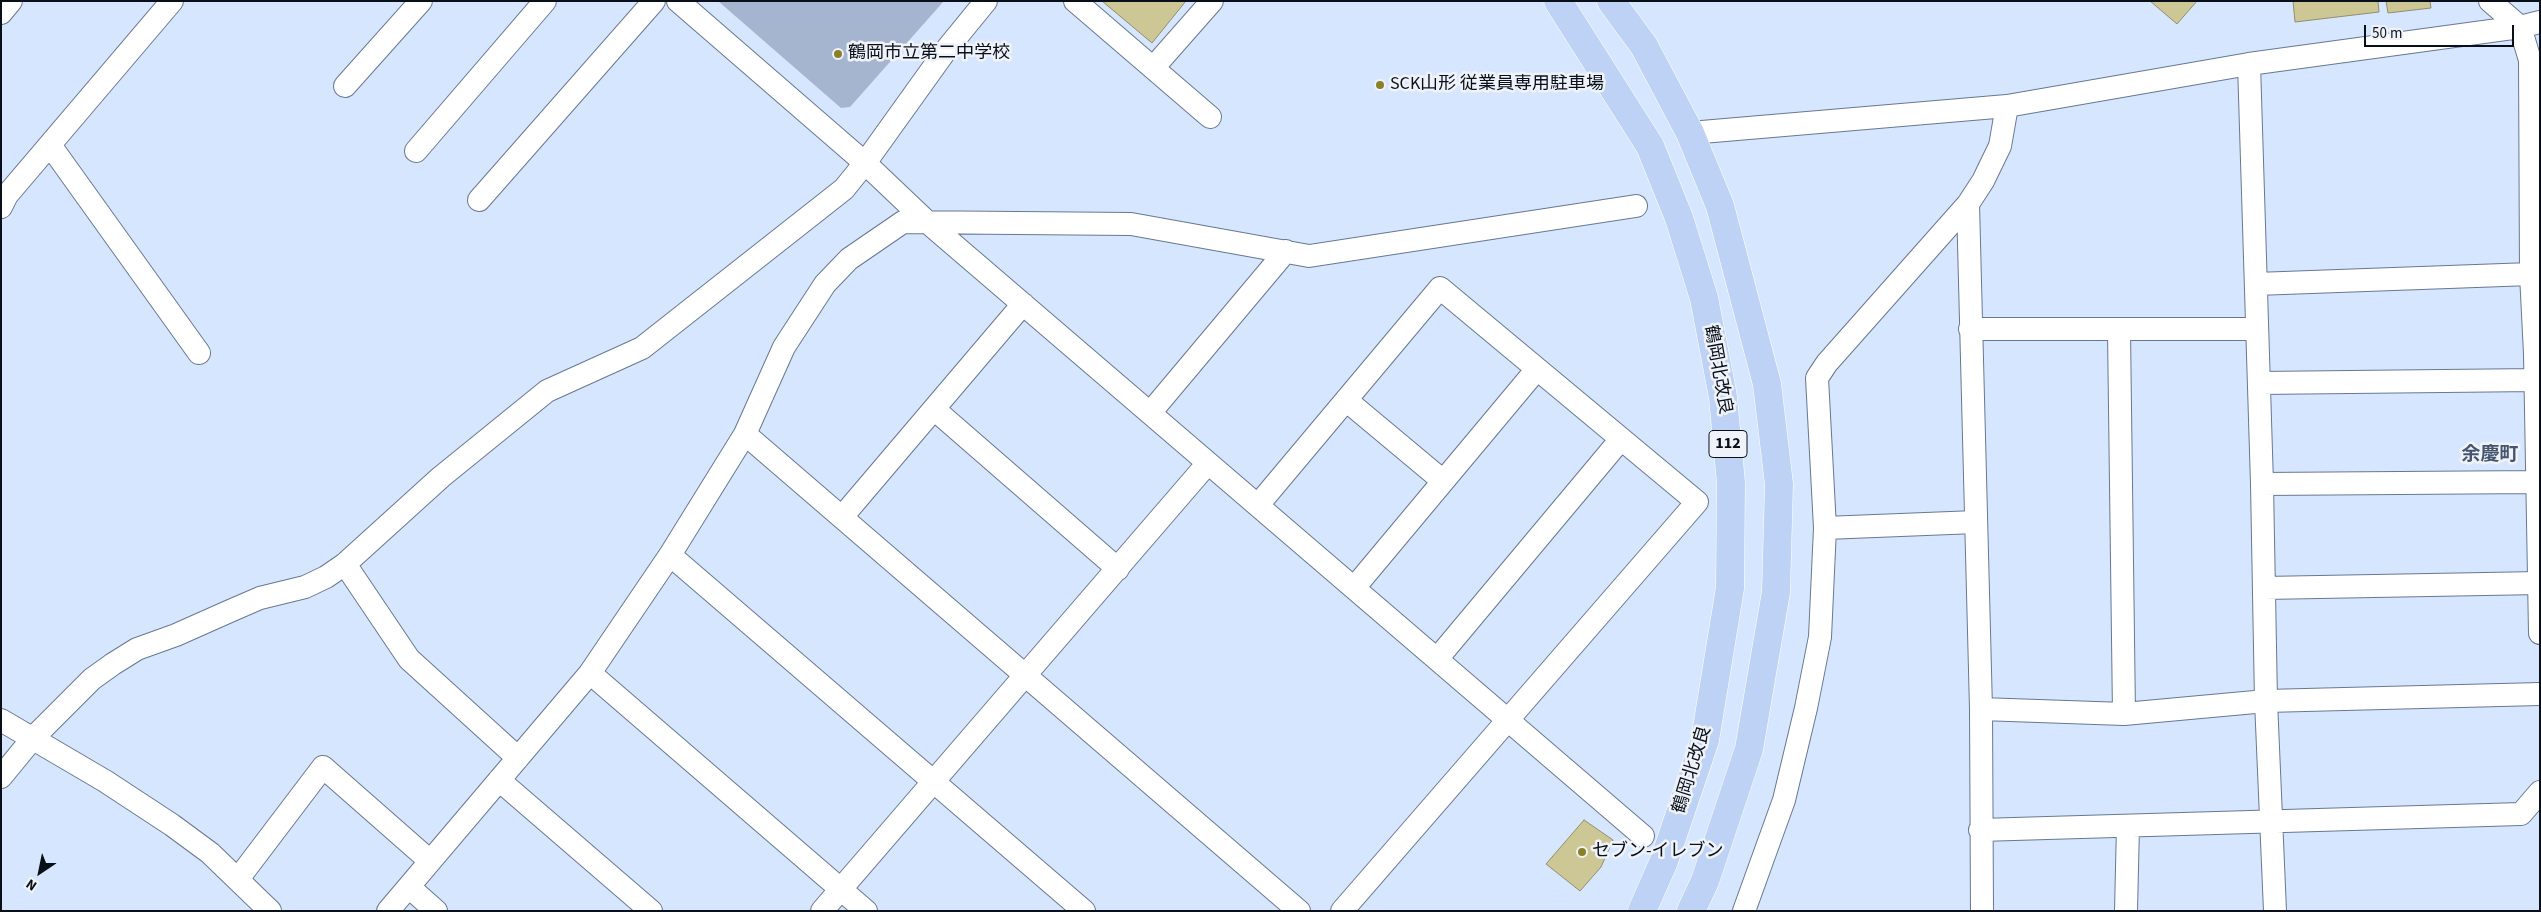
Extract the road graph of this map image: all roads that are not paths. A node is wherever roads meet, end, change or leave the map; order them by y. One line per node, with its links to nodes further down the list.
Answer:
1 (11, 1): 13 (street)
2 (172, 1): 22 (street)
3 (421, 1): 18 (street)
4 (546, 1): 23 (street)
5 (654, 1): 26 (street)
6 (678, 1): 24 (street)
7 (986, 1): 24 (street)
8 (1075, 1): 17 (street)
9 (1212, 1): 17 (street)
10 (1558, 1): 94 (highway, 鶴岡北改良 / 112)
11 (1611, 1): 21 (highway, 112)
12 (2490, 1): 14 (street)
13 (1, 13)
14 (2530, 25): 15 (street); 16 (street)
15 (2535, 59): 31 (street)
16 (2249, 64): 19 (street); 32 (street)
17 (1153, 68): 20 (street)
18 (345, 86)
19 (2007, 106): 21 (street); 27 (street)
20 (1210, 117)
21 (1690, 134): 95 (highway, 112)
22 (50, 145): 25 (street); 37 (street)
23 (416, 151)
24 (865, 163): 29 (street); 56 (street)
25 (3, 197)
26 (478, 200)
27 (1968, 204): 34 (street); 54 (street)
28 (1636, 206): 30 (street)
29 (926, 221): 30 (street); 33 (street); 45 (street)
30 (1286, 252): 44 (street)
31 (2531, 274): 32 (street); 38 (street)
32 (2256, 284): 35 (street)
33 (1023, 304): 43 (street); 44 (street)
34 (1970, 329): 36 (street); 53 (street)
35 (2257, 329): 36 (street); 41 (street)
36 (2118, 331): 68 (street)
37 (199, 353)
38 (2537, 354): 40 (street)
39 (1537, 369): 42 (street); 46 (street); 48 (street)
40 (2535, 380): 41 (street); 49 (street)
41 (2259, 383): 50 (street)
42 (1346, 400): 48 (street); 51 (street)
43 (934, 409): 52 (street); 57 (street)
44 (1150, 413): 47 (street)
45 (745, 434): 52 (street); 55 (street)
46 (1621, 439): 62 (street); 69 (street)
47 (1208, 463): 51 (street); 57 (street)
48 (1443, 481): 59 (street)
49 (2537, 482): 50 (street); 58 (street)
50 (2262, 484): 60 (street)
51 (1258, 506): 59 (street)
52 (842, 517): 64 (street)
53 (1976, 522): 54 (street); 67 (street)
54 (1825, 528): 96 (street)
55 (670, 555): 63 (street); 75 (street)
56 (345, 564): 71 (street); 72 (street)
57 (1118, 568): 64 (street)
58 (2539, 583): 60 (street); 61 (street)
59 (1354, 588): 62 (street)
60 (2264, 588): 66 (street)
61 (2540, 633)
62 (1437, 660): 69 (street)
63 (590, 673): 72 (street); 84 (street)
64 (1025, 676): 75 (street); 92 (street)
65 (2540, 694): 66 (street)
66 (2266, 701): 68 (street); 77 (street)
67 (1981, 709): 68 (street); 79 (street)
68 (2124, 714)
69 (1507, 719): 80 (street); 93 (street)
70 (1, 720): 71 (street)
71 (33, 738): 73 (street); 82 (street)
72 (518, 758): 74 (street)
73 (1, 777)
74 (499, 780): 81 (street); 88 (street)
75 (934, 781): 84 (street); 91 (street)
76 (2540, 792): 77 (street)
77 (2272, 821): 78 (street); 99 (street)
78 (2128, 826): 79 (street); 98 (street)
79 (1980, 830): 97 (street)
80 (1642, 836)
81 (430, 861): 82 (street); 83 (street)
82 (238, 879): 85 (street)
83 (408, 887): 86 (street); 87 (street)
84 (841, 889): 89 (street); 90 (street)
85 (270, 911)
86 (388, 911)
87 (436, 911)
88 (650, 911)
89 (822, 911)
90 (866, 911)
91 (1084, 911)
92 (1299, 911)
93 (1342, 911)
94 (1642, 911)
95 (1691, 911)
96 (1744, 911)
97 (1982, 911)
98 (2126, 911)
99 (2275, 911)

